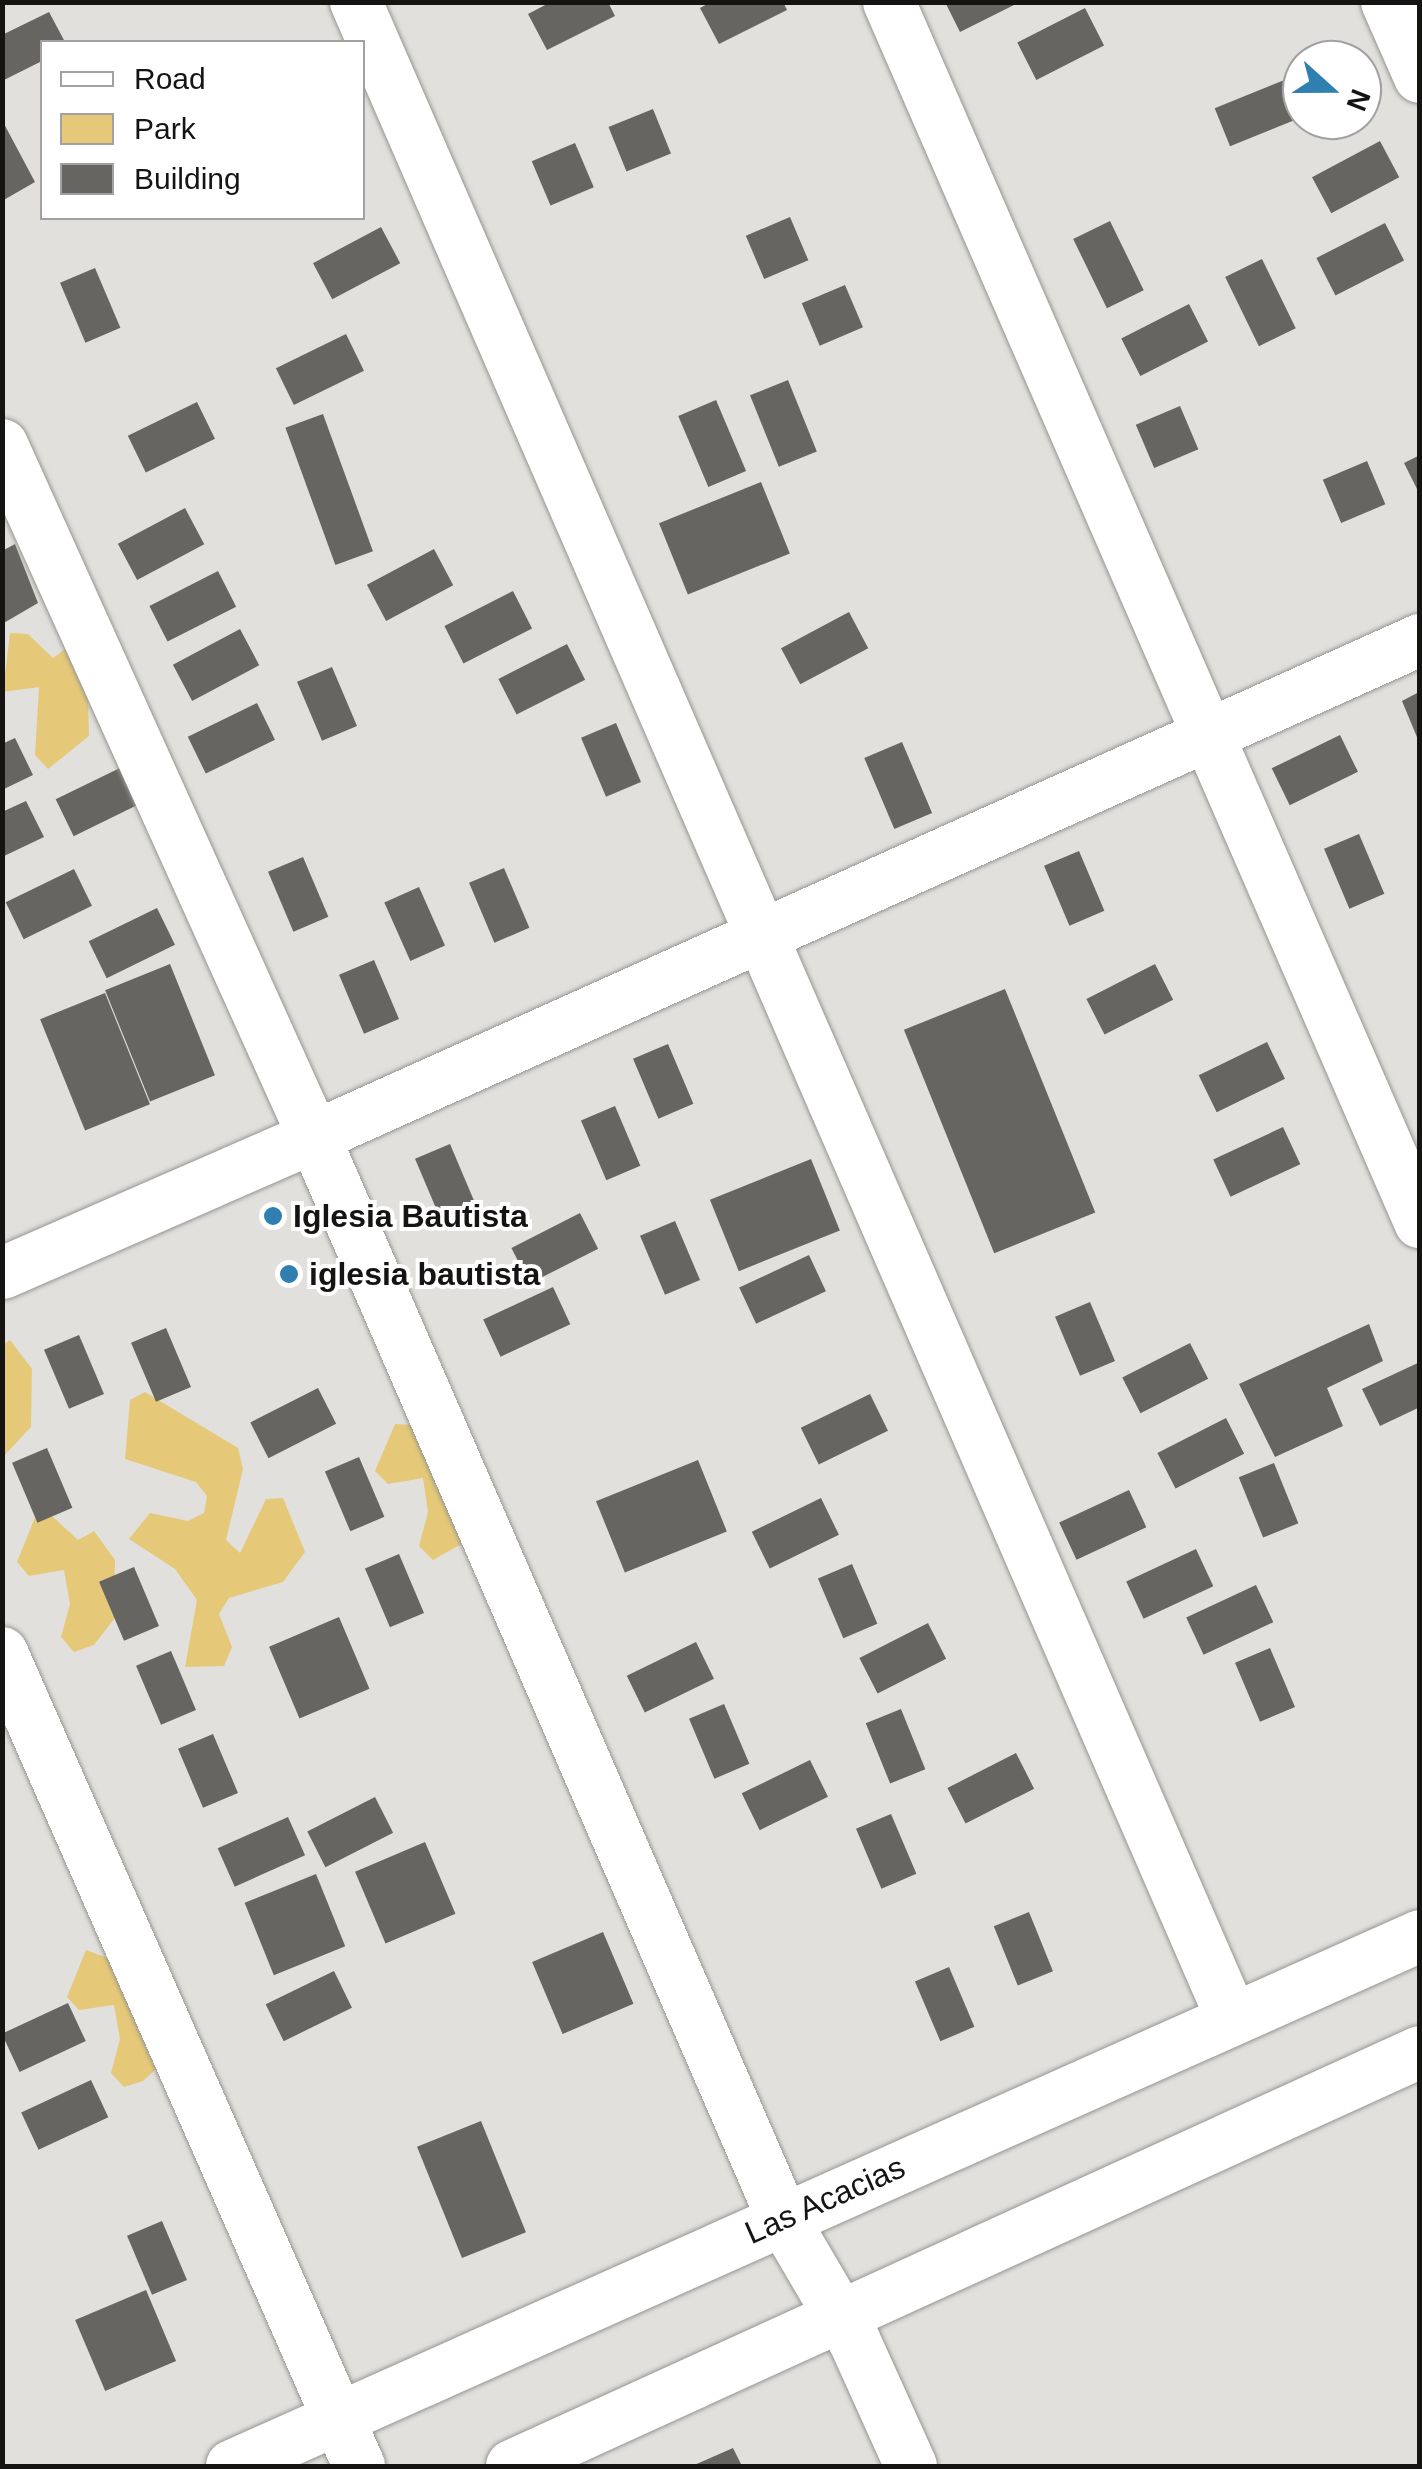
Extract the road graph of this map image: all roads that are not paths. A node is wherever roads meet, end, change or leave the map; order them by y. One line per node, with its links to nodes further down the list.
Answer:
1 (356, 2): 8 (street)
2 (889, 2): 7 (street)
3 (1388, 2): 4 (street)
4 (1420, 77)
5 (2, 445): 9 (street)
6 (1420, 640): 7 (street)
7 (1208, 735): 8 (street); 10 (street)
8 (761, 936): 9 (street); 14 (street)
9 (314, 1137): 11 (street); 16 (street)
10 (1420, 1222)
11 (2, 1273)
12 (2, 1654): 18 (street)
13 (1420, 1936): 14 (street, Las Acacias)
14 (1232, 2019): 16 (street, Las Acacias)
15 (1420, 2052): 17 (street)
16 (783, 2219): 17 (street); 18 (street, Las Acacias)
17 (840, 2316): 21 (street); 22 (street)
18 (338, 2419): 19 (street, Las Acacias); 20 (street)
19 (232, 2466)
20 (359, 2466)
21 (512, 2466)
22 (911, 2466)

